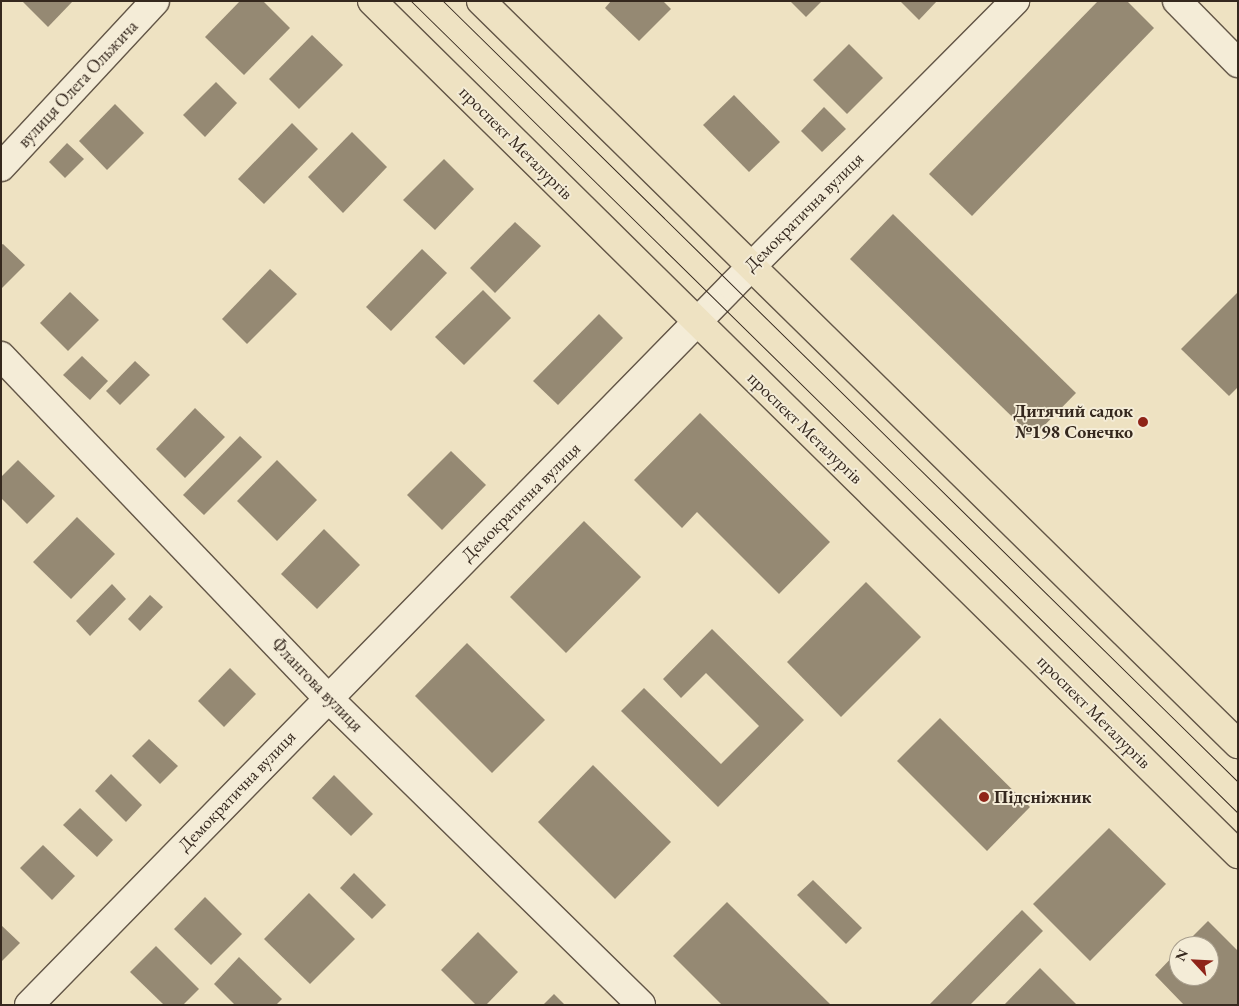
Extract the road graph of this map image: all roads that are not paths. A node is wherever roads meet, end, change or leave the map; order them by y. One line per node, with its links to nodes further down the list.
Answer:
1 (156, 1): 7 (street, вулиця Олега Ольжича)
2 (372, 1): 9 (main road, проспект Металургів)
3 (481, 1): 8 (main road)
4 (1014, 1): 8 (street, Демократична вулиця)
5 (1177, 1): 6 (street)
6 (1238, 62)
7 (1, 167)
8 (751, 266): 9 (street, Демократична вулиця); 12 (main road)
9 (697, 322): 11 (street, Демократична вулиця); 13 (main road, проспект Металургів)
10 (1, 356): 11 (street, Флангова вулиця)
11 (328, 698): 14 (street, Демократична вулиця); 15 (street, Флангова вулиця)
12 (1238, 744)
13 (1238, 854)
14 (29, 1005)
15 (641, 1005)

